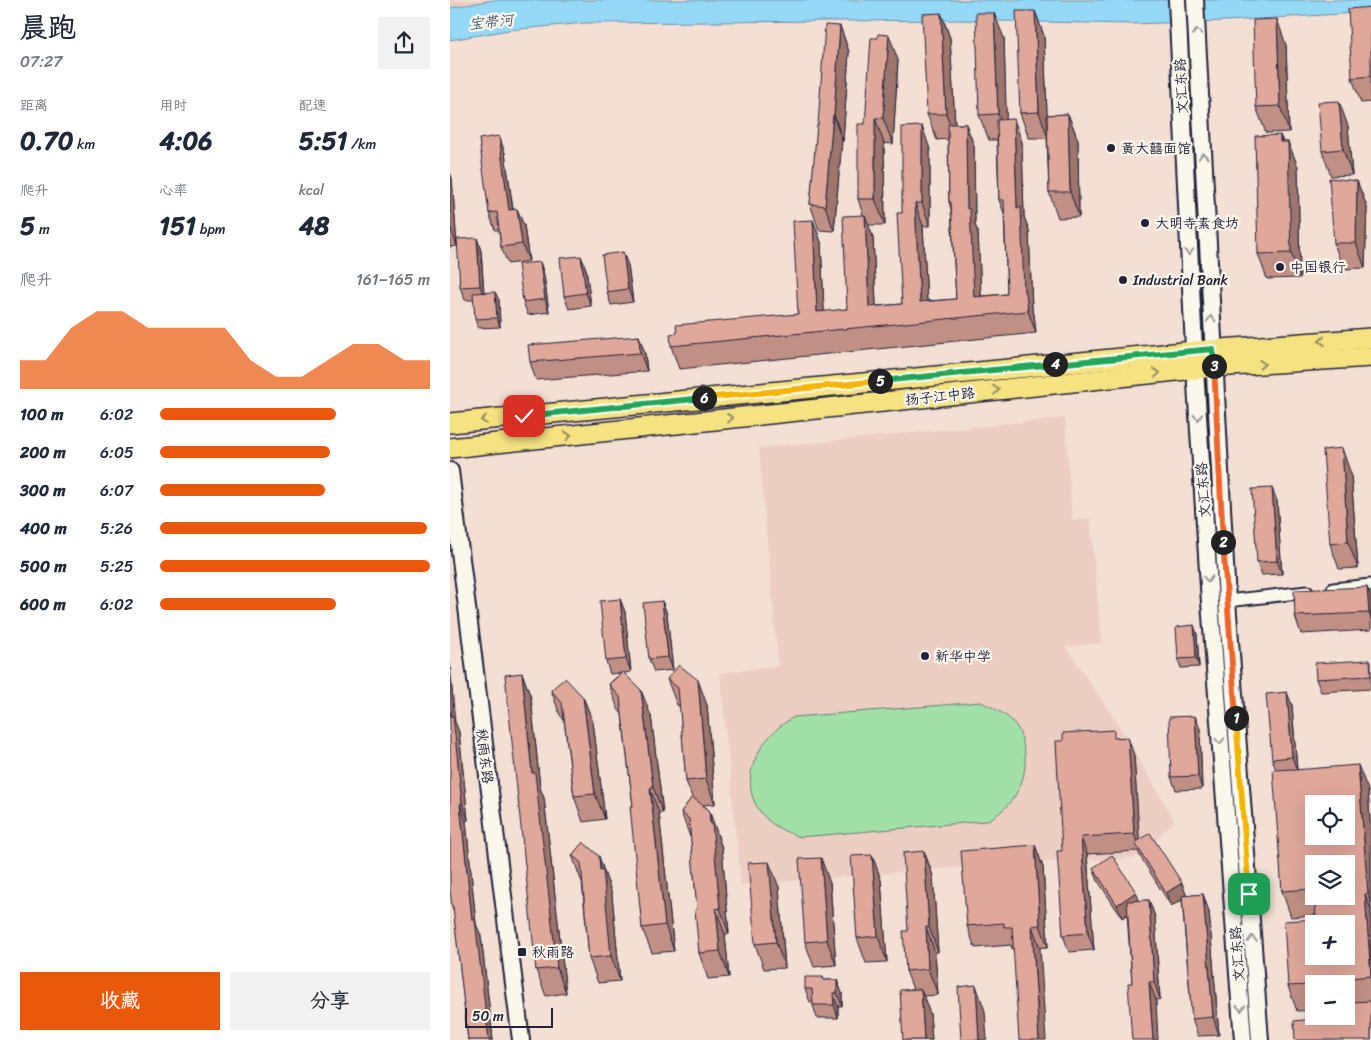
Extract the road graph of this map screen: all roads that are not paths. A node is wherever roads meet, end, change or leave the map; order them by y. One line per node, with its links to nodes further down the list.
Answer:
1 (1177, 0): 5 (main road, 文汇东路, one-way to 5)
2 (1195, 0): 5 (main road, 文汇东路, one-way to 2)
3 (1371, 338): 5 (main road, 扬子江中路, one-way to 5)
4 (1371, 357): 5 (main road, 扬子江中路, one-way to 4)
5 (1204, 359): 6 (main road, 扬子江中路, one-way to 6); 7 (main road, 扬子江中路, one-way to 5); 10 (main road, 文汇东路); 12 (main road, 文汇东路, one-way to 12)
6 (450, 423)
7 (450, 448)
8 (450, 471): 11 (main road, 秋雨东路)
9 (1371, 585): 10 (street)
10 (1227, 601): 13 (main road, 文汇东路, one-way to 10)
11 (521, 1040)
12 (1244, 1040)
13 (1260, 1040)

